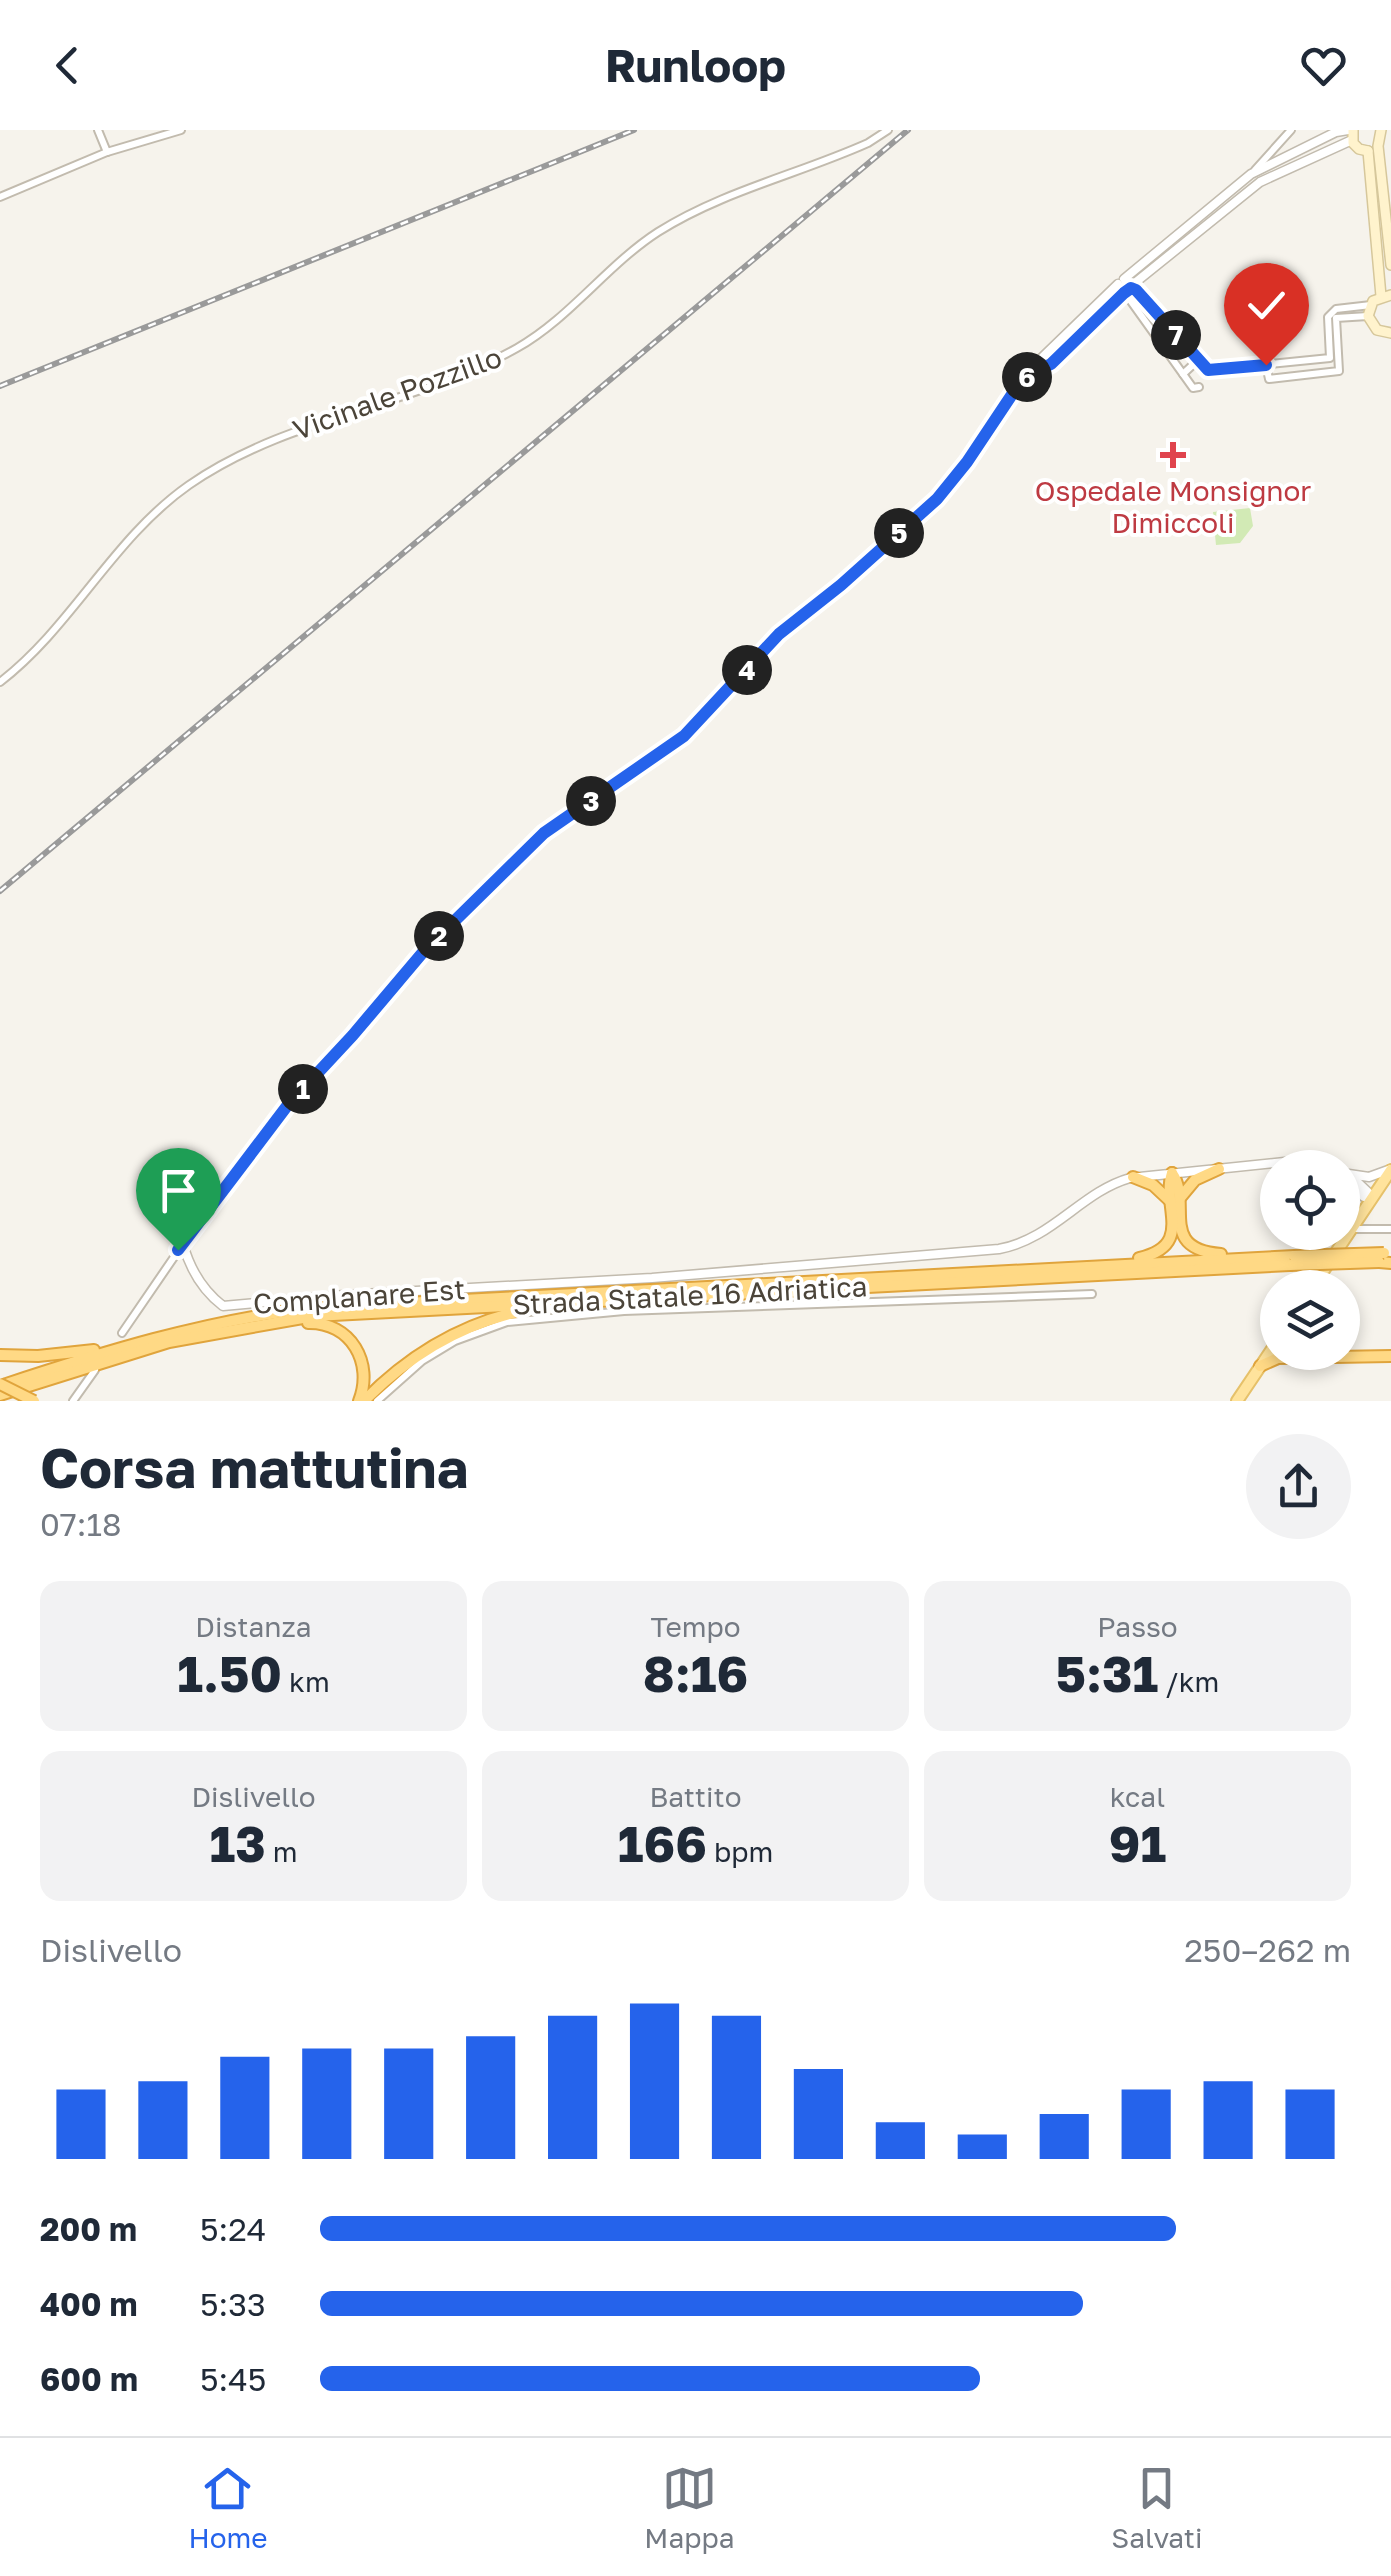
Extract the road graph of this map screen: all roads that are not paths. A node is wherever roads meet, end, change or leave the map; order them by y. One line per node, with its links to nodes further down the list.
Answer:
1 (98, 130): 9 (street)
2 (181, 130): 9 (street)
3 (888, 130): 22 (street, Vicinale Pozzillo)
4 (1291, 130): 7 (street)
5 (1381, 130): 8 (main road)
6 (1351, 133): 8 (main road); 10 (street); 14 (street)
7 (1283, 139): 10 (street); 11 (street)
8 (1373, 149): 13 (main road); 15 (main road)
9 (107, 152): 12 (street)
10 (1292, 156): 11 (street)
11 (1251, 174): 14 (street)
12 (0, 198)
13 (1391, 265)
14 (1125, 287): 18 (street); 20 (street); 35 (street)
15 (1386, 295): 16 (main road)
16 (1370, 311): 17 (main road); 19 (street); 19 (street)
17 (1391, 333)
18 (1198, 360): 19 (street); 20 (street)
19 (1266, 365)
20 (1183, 374): 21 (street)
21 (1199, 387)
22 (0, 682)
23 (1260, 1165): 24 (street, Complanare Est)
24 (1218, 1169): 26 (street, Complanare Est); 31 (highway)
25 (1391, 1169): 28 (street); 30 (main road)
26 (1172, 1173): 27 (street, Complanare Est); 31 (highway)
27 (1133, 1178): 31 (highway); 35 (street, Complanare Est)
28 (1360, 1178)
29 (1360, 1192): 30 (street)
30 (1373, 1197): 32 (main road)
31 (1175, 1204): 36 (highway); 39 (highway)
32 (1360, 1216)
33 (1391, 1229): 34 (street)
34 (1360, 1232)
35 (182, 1244): 44 (street)
36 (1267, 1258): 38 (highway, Strada Statale 16 Adriatica); 39 (highway, Strada Statale 16 Adriatica)
37 (1387, 1258): 38 (highway, Strada Statale 16 Adriatica, bridge)
38 (1292, 1261): 40 (highway, Strada Statale 16 Adriatica)
39 (1054, 1268): 40 (highway, Strada Statale 16 Adriatica)
40 (852, 1282): 42 (highway, Strada Statale 16 Adriatica); 45 (highway, Strada Statale 16 Adriatica)
41 (1092, 1294): 56 (street)
42 (598, 1300): 43 (highway, Strada Statale 16 Adriatica); 55 (highway)
43 (222, 1330): 52 (highway, Strada Statale 16 Adriatica); 55 (highway)
44 (122, 1332)
45 (146, 1339): 46 (highway); 51 (highway, Strada Statale 16 Adriatica)
46 (0, 1356)
47 (1360, 1356): 48 (highway)
48 (1391, 1356)
49 (1260, 1366): 57 (main road)
50 (95, 1370): 54 (street)
51 (0, 1385): 53 (highway, bridge)
52 (0, 1395)
53 (34, 1401)
54 (73, 1401)
55 (361, 1401)
56 (377, 1401)
57 (1237, 1401)

